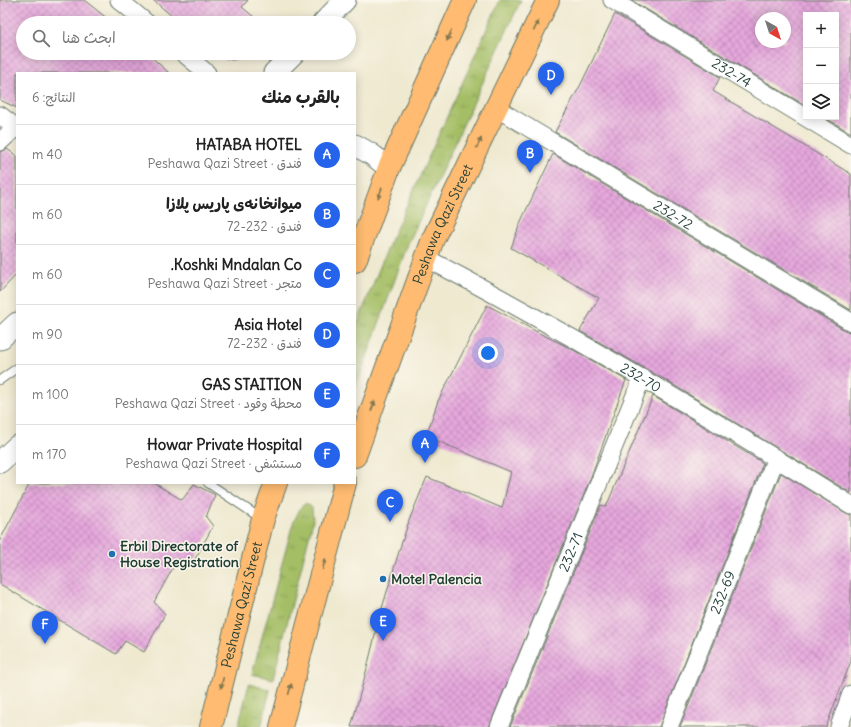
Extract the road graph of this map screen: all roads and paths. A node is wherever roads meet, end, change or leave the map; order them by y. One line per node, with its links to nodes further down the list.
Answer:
1 (119, 0): 6 (street)
2 (345, 0): 7 (street)
3 (465, 0): 18 (highway, one-way to 18)
4 (548, 0): 12 (highway, Peshawa Qazi Street, one-way to 4)
5 (612, 0): 16 (street, 232-74)
6 (138, 16)
7 (330, 16)
8 (191, 60): 10 (street)
9 (287, 60): 11 (street)
10 (206, 72)
11 (275, 72)
12 (496, 108): 20 (highway, Peshawa Qazi Street, one-way to 12); 21 (street, 232-72)
13 (0, 115): 14 (street)
14 (16, 128): 15 (street)
15 (0, 142)
16 (851, 145)
17 (356, 146): 18 (street)
18 (390, 168): 19 (highway, one-way to 19)
19 (356, 258)
20 (426, 258): 25 (street, 232-70); 27 (highway, Peshawa Qazi Street, one-way to 20)
21 (851, 322)
22 (16, 324): 23 (street)
23 (0, 339)
24 (16, 369): 26 (lane)
25 (642, 378): 30 (street, 232-70); 40 (street, 232-71)
26 (0, 380)
27 (360, 429): 29 (highway, Peshawa Qazi Street)
28 (16, 447): 31 (street)
29 (356, 451)
30 (776, 458): 35 (street, 232-70); 41 (street, 232-69)
31 (0, 462)
32 (210, 484): 36 (lane)
33 (276, 484): 36 (highway, Peshawa Qazi Street)
34 (342, 485): 39 (highway, one-way to 34)
35 (851, 505)
36 (263, 519): 38 (highway, Peshawa Qazi Street, one-way to 38)
37 (851, 694): 42 (street)
38 (211, 727)
39 (281, 727)
40 (499, 727)
41 (669, 727)
42 (839, 727)

